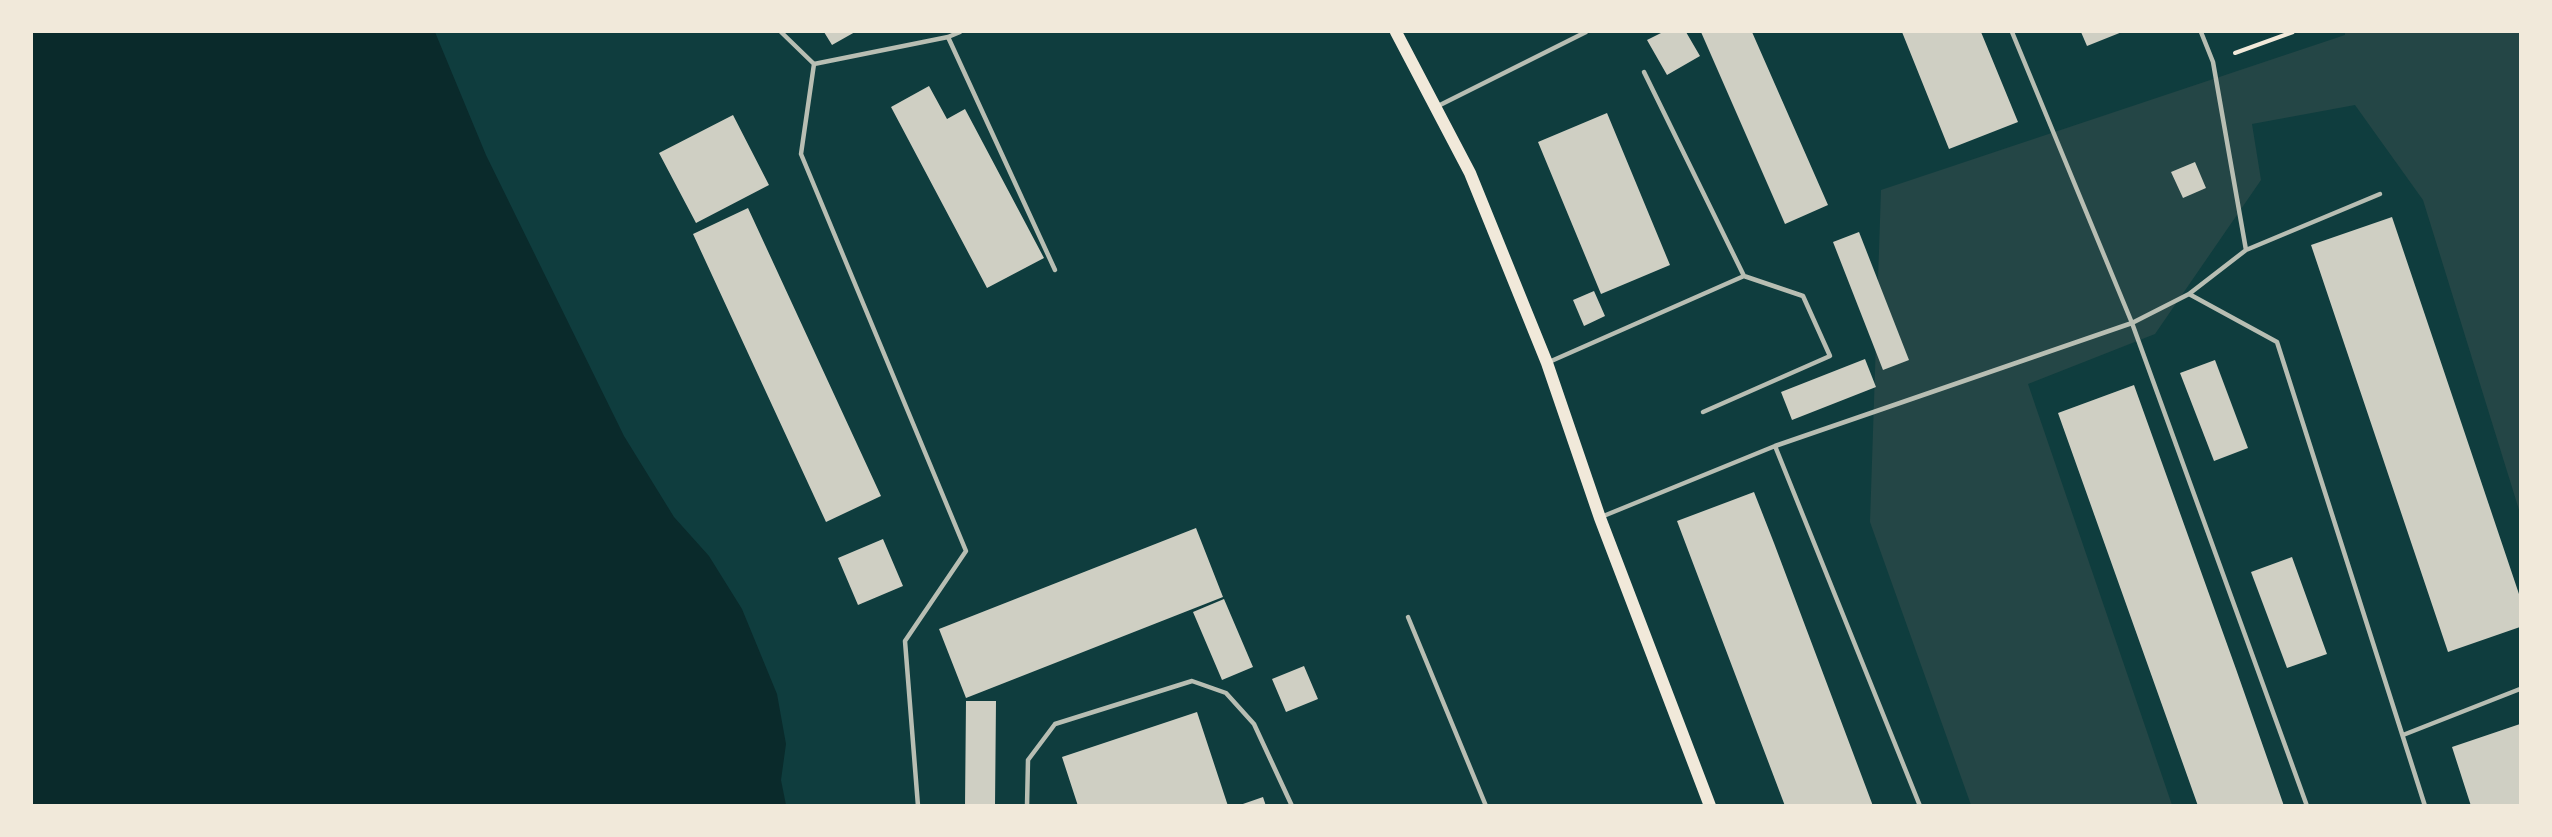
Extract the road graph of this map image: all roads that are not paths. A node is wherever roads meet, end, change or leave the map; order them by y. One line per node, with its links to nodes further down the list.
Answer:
1 (781, 32): 8 (lane)
2 (960, 32): 7 (lane)
3 (1396, 32): 10 (main road)
4 (1586, 32): 10 (lane)
5 (2012, 32): 16 (lane)
6 (2201, 32): 12 (lane)
7 (948, 38): 8 (lane); 13 (lane)
8 (814, 64): 24 (lane)
9 (1644, 72): 14 (lane)
10 (1436, 107): 17 (main road)
11 (2380, 194): 12 (lane)
12 (2246, 250): 15 (lane)
13 (1055, 270)
14 (1744, 276): 17 (lane); 18 (lane)
15 (2189, 294): 16 (lane); 23 (lane)
16 (2132, 322): 19 (lane); 30 (lane)
17 (1547, 363): 20 (main road)
18 (1703, 412)
19 (1775, 446): 20 (lane); 29 (lane)
20 (1600, 518): 28 (main road)
21 (1408, 617): 27 (lane)
22 (2520, 689): 23 (lane)
23 (2403, 735): 31 (lane)
24 (918, 806)
25 (1027, 806): 26 (lane)
26 (1292, 806)
27 (1486, 806)
28 (1710, 806)
29 (1920, 806)
30 (2307, 806)
31 (2425, 806)

